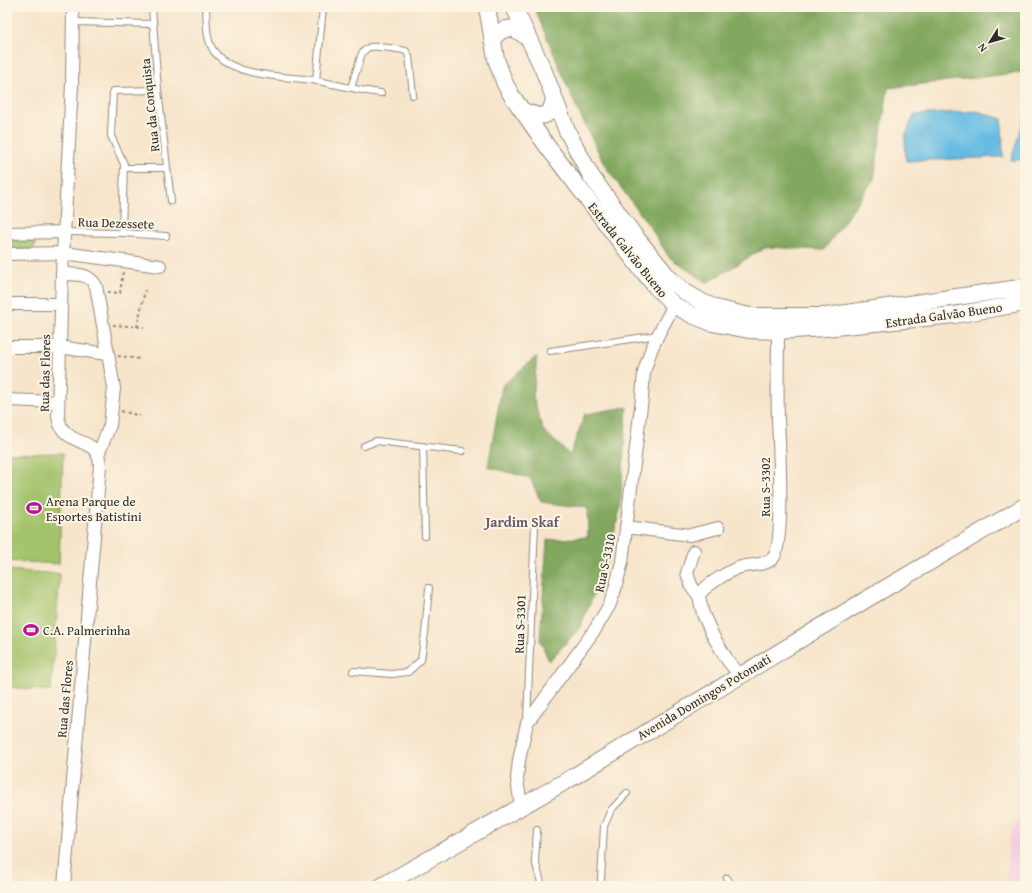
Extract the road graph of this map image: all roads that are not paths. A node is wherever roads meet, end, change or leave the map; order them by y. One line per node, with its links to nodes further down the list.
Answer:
1 (73, 7): 7 (street, Rua das Flores)
2 (152, 7): 8 (lane, Rua da Conquista)
3 (206, 7): 11 (lane)
4 (323, 7): 11 (lane)
5 (487, 7): 9 (main road, Estrada Galvão Bueno)
6 (514, 7): 10 (main road, Estrada Galvão Bueno)
7 (73, 22): 8 (lane); 21 (street, Rua das Flores)
8 (154, 24): 13 (lane, Rua da Conquista)
9 (492, 39): 10 (main road); 17 (main road, Estrada Galvão Bueno)
10 (529, 39): 16 (main road, Estrada Galvão Bueno)
11 (316, 81): 12 (lane)
12 (352, 88): 14 (lane); 15 (lane)
13 (158, 90): 18 (lane); 19 (lane, Rua da Conquista)
14 (381, 93)
15 (413, 95)
16 (554, 97): 17 (main road); 29 (main road, Estrada Galvão Bueno)
17 (523, 111): 33 (main road, Estrada Galvão Bueno)
18 (124, 168): 19 (lane); 23 (lane)
19 (168, 168): 20 (lane, Rua da Conquista)
20 (171, 201)
21 (65, 232): 22 (street); 23 (lane, Rua Dezessete); 26 (street, Rua das Flores)
22 (7, 233)
23 (122, 233): 24 (lane, Rua Dezessete)
24 (166, 236)
25 (7, 254): 26 (street)
26 (64, 254): 27 (street); 28 (street, Rua das Flores)
27 (160, 266)
28 (62, 274): 32 (street, Rua das Flores); 39 (street)
29 (1025, 288)
30 (1025, 303): 34 (main road, Estrada Galvão Bueno)
31 (7, 304): 32 (street)
32 (61, 304): 37 (street, Rua das Flores)
33 (674, 305): 34 (main road, Estrada Galvão Bueno); 35 (street, Rua S-3310)
34 (778, 331): 53 (street, Rua S-3302)
35 (658, 335): 38 (lane); 48 (street, Rua S-3310)
36 (7, 347): 37 (street)
37 (59, 347): 39 (street); 41 (street, Rua das Flores)
38 (550, 352)
39 (107, 354): 45 (street)
40 (7, 400): 41 (street)
41 (57, 402): 45 (street, Rua das Flores)
42 (364, 446): 43 (lane)
43 (423, 446): 44 (lane); 50 (lane)
44 (462, 451)
45 (98, 455): 62 (street, Rua das Flores)
46 (1025, 506): 55 (main road, Avenida Domingos Potomati)
47 (535, 525): 56 (lane, Rua S-3301)
48 (626, 526): 49 (street); 56 (street, Rua S-3310)
49 (718, 528)
50 (425, 536)
51 (694, 551): 53 (street)
52 (429, 588): 54 (lane)
53 (699, 596): 55 (street)
54 (353, 670)
55 (740, 675): 58 (main road, Avenida Domingos Potomati)
56 (527, 723): 58 (street, Rua S-3310)
57 (627, 793): 61 (lane)
58 (521, 806): 63 (main road, Avenida Domingos Potomati)
59 (537, 830): 64 (lane)
60 (727, 878): 65 (lane)
61 (601, 879)
62 (64, 886)
63 (382, 886)
64 (542, 886)
65 (732, 886)

